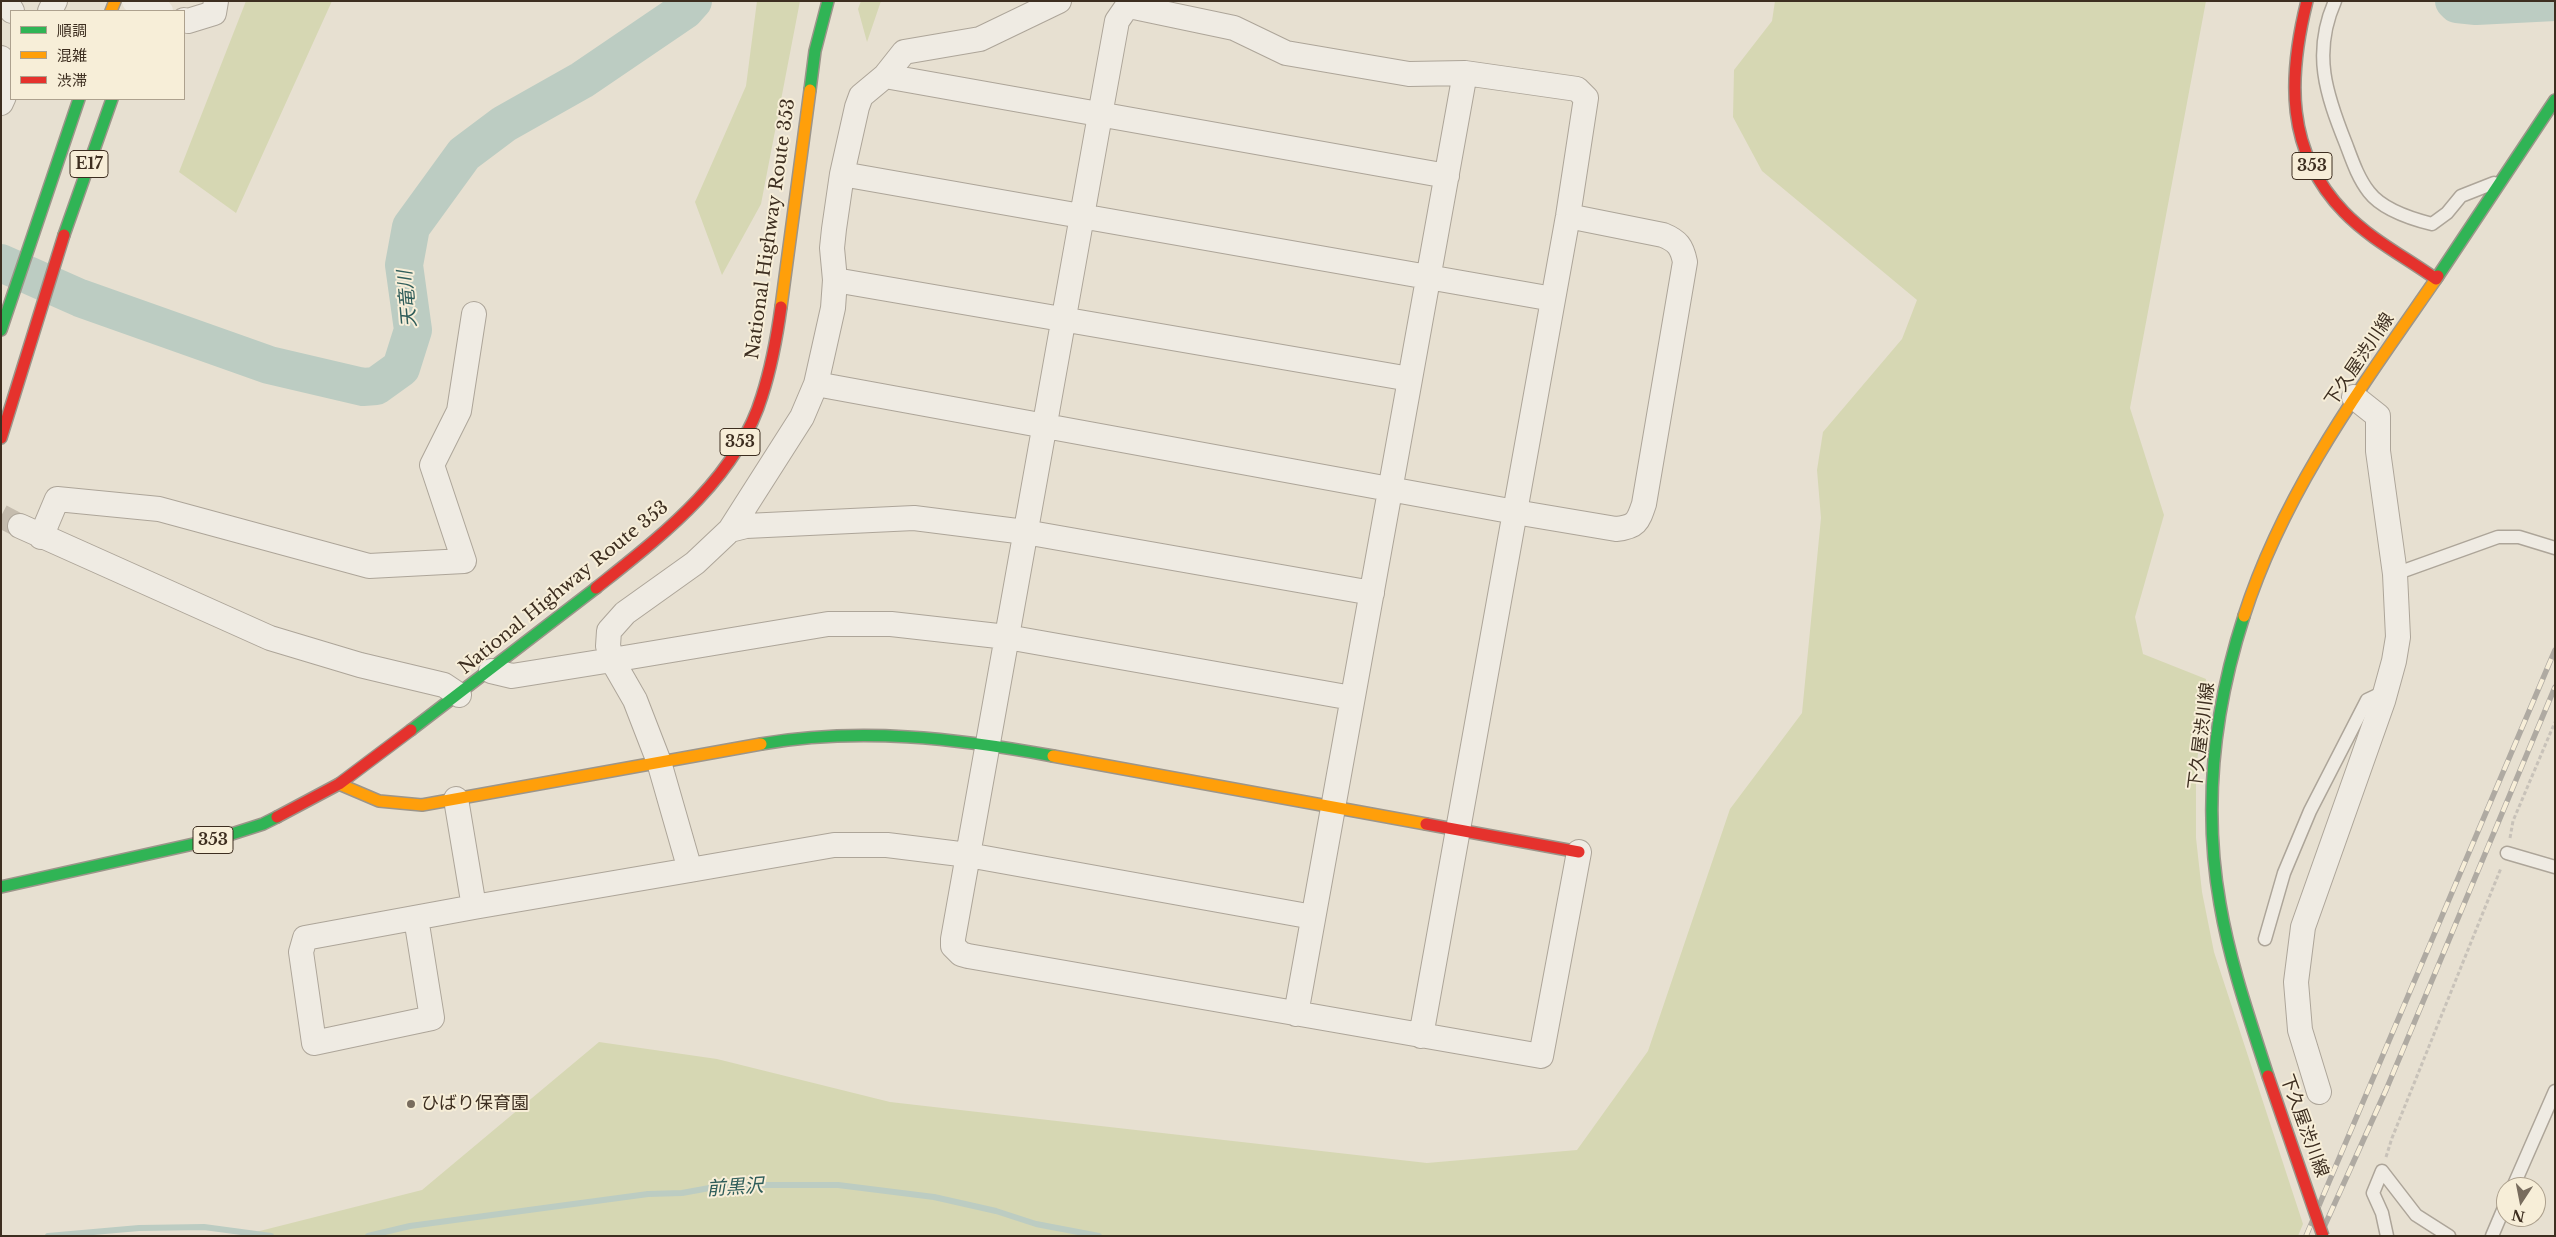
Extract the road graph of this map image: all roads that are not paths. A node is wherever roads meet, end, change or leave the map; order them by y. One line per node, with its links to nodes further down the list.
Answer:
1 (134, 1): 7 (street, bridge)
2 (216, 1): 8 (street)
3 (828, 1): 45 (main road, National Highway Route 353 / 353)
4 (1059, 1): 11 (street)
5 (2306, 1): 23 (main road, 353)
6 (2335, 1): 19 (lane)
7 (158, 10)
8 (186, 21)
9 (1, 58): 15 (street)
10 (1465, 73): 16 (street); 18 (street); 20 (street)
11 (885, 76): 16 (street); 17 (street)
12 (79, 100): 28 (main road, E17)
13 (112, 100): 33 (main road, E17)
14 (2555, 100): 19 (main road)
15 (1, 103)
16 (1100, 115): 18 (street); 21 (street)
17 (842, 174): 21 (street); 24 (street)
18 (1447, 176): 22 (street)
19 (2501, 181): 23 (main road)
20 (1568, 216): 25 (street); 35 (street)
21 (1082, 217): 22 (street); 27 (street)
22 (1429, 276): 25 (street); 29 (street)
23 (2436, 279): 31 (main road, 下久屋渋川線)
24 (835, 280): 27 (street); 30 (street)
25 (1553, 299): 35 (street)
26 (474, 314): 39 (street)
27 (1063, 321): 29 (street); 32 (street)
28 (1, 330)
29 (1410, 379): 34 (street)
30 (816, 384): 32 (street); 37 (street)
31 (2354, 397): 41 (street); 70 (main road, 下久屋渋川線, bridge)
32 (1044, 426): 34 (street); 38 (street)
33 (1, 438)
34 (1391, 487): 35 (street); 42 (street)
35 (1515, 512): 54 (street)
36 (20, 526): 39 (street)
37 (730, 530): 38 (street); 44 (street)
38 (1025, 532): 42 (street); 43 (street)
39 (41, 537): 47 (street)
40 (2555, 548): 41 (lane)
41 (2395, 574): 46 (street)
42 (1372, 592): 48 (street)
43 (1008, 636): 44 (street); 48 (street); 49 (street)
44 (612, 660): 45 (street); 50 (street)
45 (491, 671): 47 (main road, National Highway Route 353 / 353)
46 (2386, 690): 64 (lane); 68 (street)
47 (460, 694): 51 (main road, National Highway Route 353 / 353)
48 (1352, 698): 53 (street)
49 (987, 744): 50 (main road); 53 (main road); 57 (street)
50 (659, 762): 52 (main road); 59 (street)
51 (339, 784): 52 (main road); 60 (main road, National Highway Route 353 / 353)
52 (456, 799): 61 (street)
53 (1332, 806): 54 (main road); 62 (street)
54 (1458, 829): 55 (main road); 66 (street)
55 (1579, 852): 66 (street)
56 (2507, 853): 58 (lane)
57 (968, 855): 59 (street); 62 (street); 65 (street)
58 (2555, 867)
59 (690, 870): 61 (street)
60 (1, 887)
61 (474, 907): 63 (street)
62 (1313, 917): 65 (street)
63 (416, 918): 63 (street)
64 (2265, 939)
65 (1296, 1014): 66 (street)
66 (1420, 1036)
67 (2555, 1091): 69 (lane)
68 (2319, 1092)
69 (2517, 1177)
70 (2323, 1236)
71 (2387, 1236): 72 (lane)
72 (2449, 1236)

